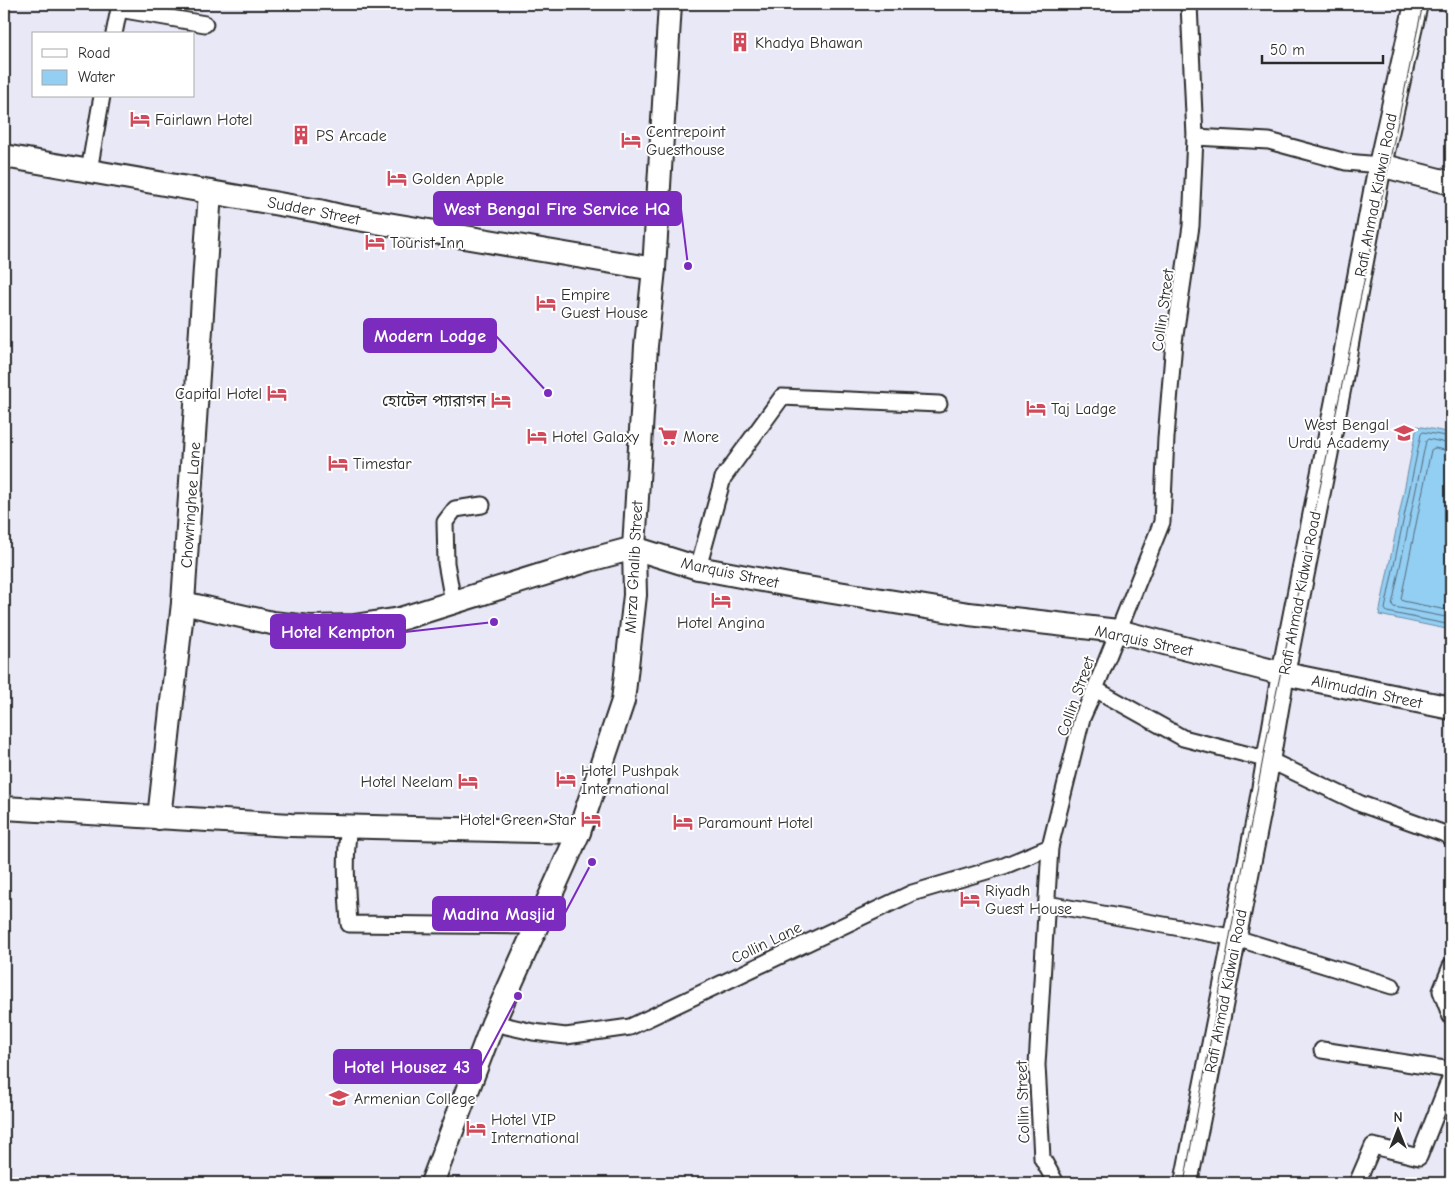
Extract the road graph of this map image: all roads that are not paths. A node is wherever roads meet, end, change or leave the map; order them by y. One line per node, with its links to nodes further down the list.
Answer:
1 (670, 4): 14 (street, Mirza Ghalib Street)
2 (1188, 4): 8 (street, Collin Street)
3 (1416, 4): 10 (street, Rafi Ahmad Kidwai Road)
4 (119, 6): 5 (street); 6 (street)
5 (205, 24)
6 (114, 32)
7 (102, 98): 11 (street)
8 (1194, 137): 10 (street); 21 (street, Collin Street)
9 (4, 156): 11 (street, Sudder Street)
10 (1380, 165): 12 (street); 22 (street, Rafi Ahmad Kidwai Road)
11 (89, 171): 13 (street, Sudder Street)
12 (1451, 183)
13 (210, 192): 14 (street, Sudder Street); 20 (street, Chowringhee Lane)
14 (654, 269): 17 (street, Mirza Ghalib Street)
15 (939, 404): 18 (street)
16 (482, 505): 19 (street)
17 (634, 548): 18 (street, Marquis Street); 19 (street); 29 (street, Mirza Ghalib Street)
18 (698, 568): 21 (street, Marquis Street)
19 (453, 602): 20 (street)
20 (183, 603): 27 (street, Chowringhee Lane)
21 (1118, 631): 22 (street, Marquis Street); 23 (street, Collin Street)
22 (1283, 674): 24 (street, Alimuddin Street); 25 (street, Rafi Ahmad Kidwai Road)
23 (1095, 690): 25 (street); 31 (street, Collin Street)
24 (1451, 708)
25 (1269, 760): 30 (street); 34 (street, Rafi Ahmad Kidwai Road)
26 (4, 808): 27 (street)
27 (159, 818): 28 (street)
28 (348, 826): 29 (street); 33 (street)
29 (579, 832): 33 (street, Mirza Ghalib Street)
30 (1451, 839)
31 (1050, 847): 32 (street, Collin Street); 38 (street, Collin Lane)
32 (1047, 904): 34 (street); 43 (street, Collin Street)
33 (536, 926): 38 (street, Mirza Ghalib Street)
34 (1236, 938): 36 (street); 44 (street, Rafi Ahmad Kidwai Road)
35 (1451, 966): 37 (street)
36 (1392, 986)
37 (1451, 1016)
38 (493, 1022): 42 (street, Mirza Ghalib Street)
39 (1322, 1050): 40 (street)
40 (1451, 1070)
41 (1451, 1076): 45 (street)
42 (432, 1183)
43 (1056, 1183)
44 (1186, 1183)
45 (1357, 1183)

